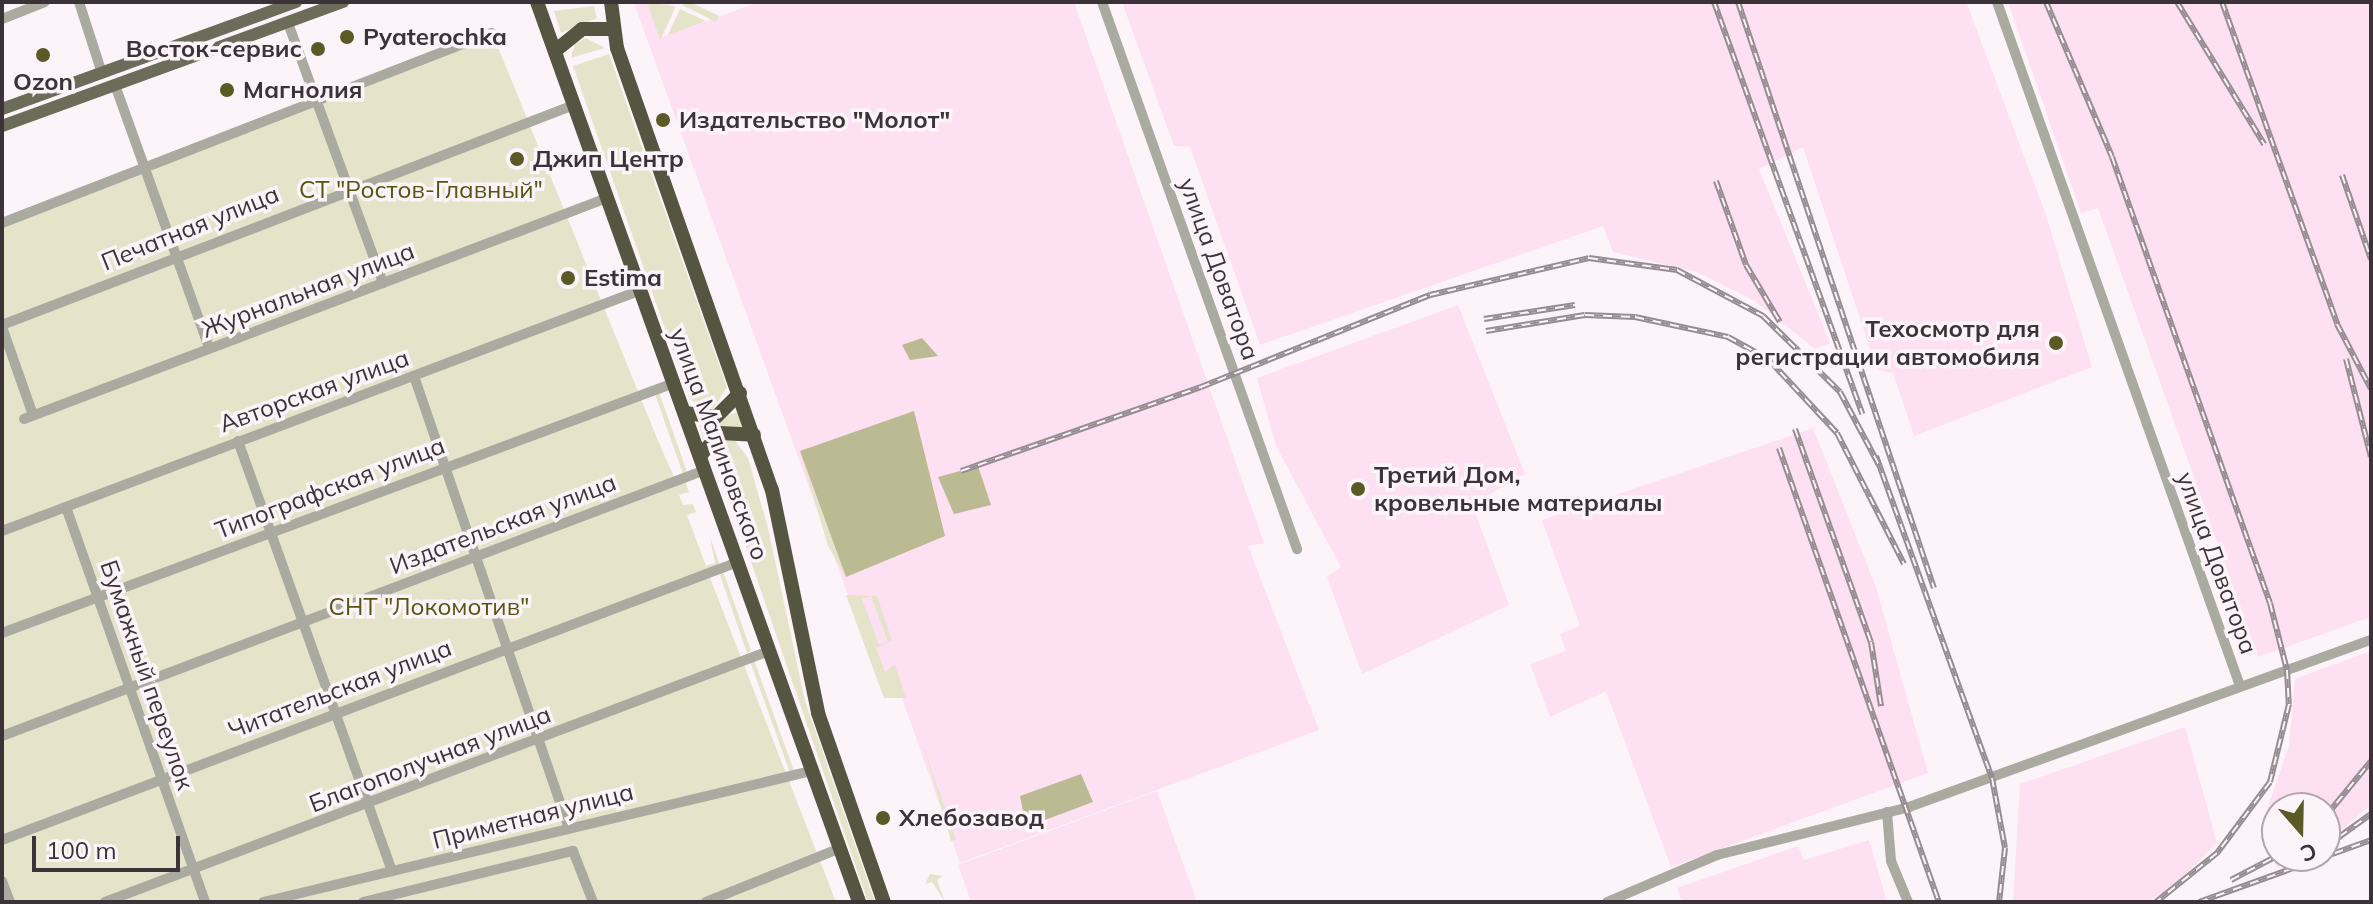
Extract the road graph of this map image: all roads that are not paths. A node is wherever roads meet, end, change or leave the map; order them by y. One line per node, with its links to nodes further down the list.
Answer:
1 (45, 2): 9 (street)
2 (79, 2): 14 (street)
3 (296, 2): 14 (main road)
4 (343, 2): 10 (main road)
5 (537, 2): 13 (highway, улица Малиновского)
6 (611, 2): 11 (highway, улица Малиновского)
7 (1102, 2): 40 (street, улица Доватора)
8 (1997, 2): 49 (street, улица Доватора)
9 (2, 19)
10 (288, 23): 15 (main road); 16 (street)
11 (612, 29): 13 (highway); 31 (highway, улица Малиновского)
12 (491, 33): 16 (street)
13 (555, 51): 17 (highway, улица Малиновского)
14 (102, 73): 18 (main road)
15 (115, 85): 19 (main road); 20 (street)
16 (316, 100): 20 (street); 21 (street)
17 (574, 105): 21 (street, Печатная улица); 22 (highway, улица Малиновского)
18 (2, 109)
19 (2, 126)
20 (142, 168): 23 (street); 24 (street)
21 (349, 188): 24 (street, Печатная улица); 25 (street)
22 (607, 198): 25 (street, Журнальная улица); 26 (highway, улица Малиновского)
23 (2, 223)
24 (175, 255): 27 (street, Печатная улица); 28 (street)
25 (383, 283): 28 (street, Журнальная улица)
26 (641, 290): 29 (street, Авторская улица); 30 (highway, улица Малиновского)
27 (2, 326): 28 (street, Журнальная улица)
28 (209, 348)
29 (414, 376): 34 (street, Авторская улица); 36 (street)
30 (674, 383): 32 (highway, улица Малиновского); 36 (street, Типографская улица)
31 (740, 393): 32 (highway); 33 (highway, улица Малиновского)
32 (685, 413): 35 (highway, улица Малиновского)
33 (754, 435): 35 (highway); 72 (highway, улица Малиновского)
34 (238, 441): 37 (street, Авторская улица); 39 (street)
35 (702, 463): 41 (street, Издательская улица); 42 (highway, улица Малиновского)
36 (446, 466): 39 (street, Типографская улица); 41 (street)
37 (66, 507): 38 (street, Авторская улица); 43 (street, Бумажный переулок)
38 (2, 531)
39 (271, 533): 43 (street, Типографская улица); 44 (street)
40 (1297, 549)
41 (477, 555): 44 (street, Издательская улица); 47 (street)
42 (738, 562): 47 (street, Читательская улица); 48 (highway, улица Малиновского)
43 (98, 597): 45 (street, Типографская улица); 50 (street, Бумажный переулок)
44 (303, 621): 50 (street, Издательская улица); 51 (street)
45 (2, 633)
46 (2371, 640): 49 (street)
47 (508, 646): 51 (street, Читательская улица); 53 (street)
48 (769, 651): 53 (street, Благополучная улица); 54 (highway, улица Малиновского)
49 (2240, 686): 57 (street, улица Доватора)
50 (130, 687): 52 (street, Издательская улица); 55 (street, Бумажный переулок)
51 (335, 712): 55 (street, Читательская улица); 56 (street)
52 (2, 736)
53 (541, 738): 56 (street, Благополучная улица); 58 (street)
54 (811, 771): 58 (street, Приметная улица); 60 (highway, улица Малиновского)
55 (162, 780): 59 (street, Читательская улица); 61 (street, Бумажный переулок)
56 (368, 804): 61 (street, Благополучная улица); 62 (street)
57 (1887, 812): 73 (street, улица Доватора); 74 (street)
58 (569, 828): 62 (street, Приметная улица)
59 (2, 840)
60 (840, 848): 70 (street); 71 (highway, улица Малиновского)
61 (195, 870): 65 (street, Благополучная улица); 66 (street, Бумажный переулок)
62 (392, 871): 67 (street, Приметная улица)
63 (2, 881): 64 (street)
64 (10, 902)
65 (105, 902)
66 (205, 902)
67 (263, 902)
68 (363, 902): 69 (street)
69 (593, 902)
70 (706, 902)
71 (859, 902)
72 (884, 902)
73 (1607, 902)
74 (1908, 902)

